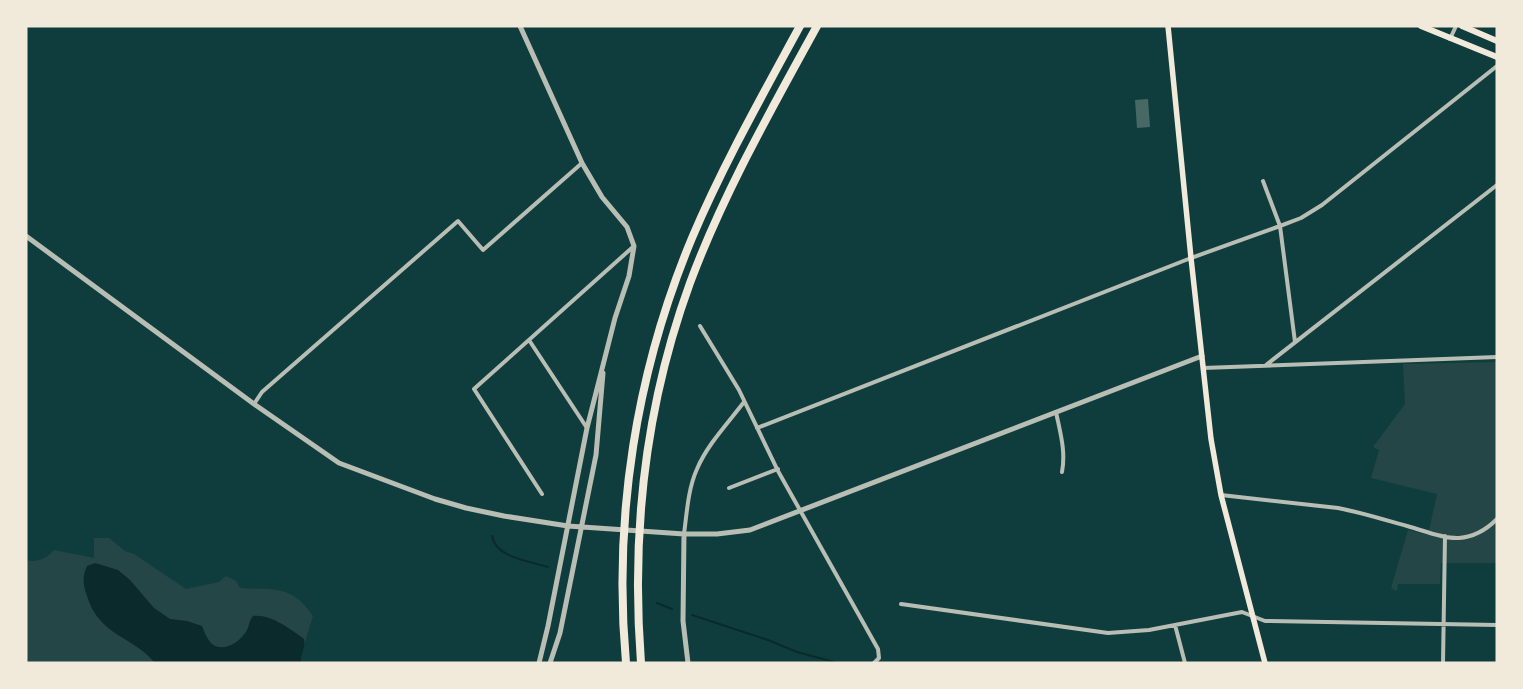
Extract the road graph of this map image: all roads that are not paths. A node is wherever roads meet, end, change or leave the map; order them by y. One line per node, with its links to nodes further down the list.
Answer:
1 (520, 26): 12 (street)
2 (800, 26): 50 (highway)
3 (817, 26): 51 (highway)
4 (1168, 26): 18 (main road)
5 (1421, 26): 8 (main road)
6 (1456, 26): 8 (street)
7 (1462, 26): 9 (main road)
8 (1450, 39): 10 (main road)
9 (1497, 41)
10 (1497, 57)
11 (1497, 66): 15 (street)
12 (582, 164): 17 (street); 28 (street)
13 (1263, 181): 15 (street)
14 (1497, 185): 21 (street)
15 (1280, 226): 18 (street); 21 (street)
16 (26, 236): 28 (street)
17 (634, 246): 20 (street); 22 (street)
18 (1191, 258): 23 (main road); 31 (street)
19 (700, 326): 27 (street)
20 (529, 340): 30 (street); 35 (street)
21 (1295, 342): 25 (street)
22 (605, 355): 30 (street); 40 (street)
23 (1202, 356): 26 (main road); 29 (street)
24 (1497, 356): 25 (street)
25 (1265, 365): 26 (street)
26 (1203, 368): 36 (main road)
27 (744, 402): 31 (street); 41 (street)
28 (254, 404): 39 (street)
29 (1056, 412): 33 (street); 37 (street)
30 (587, 428): 39 (street)
31 (757, 428): 32 (street)
32 (778, 469): 34 (street); 37 (street)
33 (1062, 472)
34 (729, 488)
35 (542, 494)
36 (1221, 495): 42 (street); 44 (main road)
37 (801, 511): 41 (street); 53 (street)
38 (1497, 519): 42 (street)
39 (568, 526): 40 (street); 48 (street)
40 (581, 527): 41 (street); 49 (street)
41 (684, 534): 52 (street)
42 (1445, 536): 45 (street)
43 (901, 604): 46 (street)
44 (1253, 616): 45 (street); 46 (street); 55 (main road)
45 (1443, 624): 47 (street); 56 (street)
46 (1175, 625): 54 (street)
47 (1497, 625)
48 (539, 663)
49 (550, 663)
50 (626, 663)
51 (641, 663)
52 (688, 663)
53 (874, 663)
54 (1185, 663)
55 (1265, 663)
56 (1443, 663)

